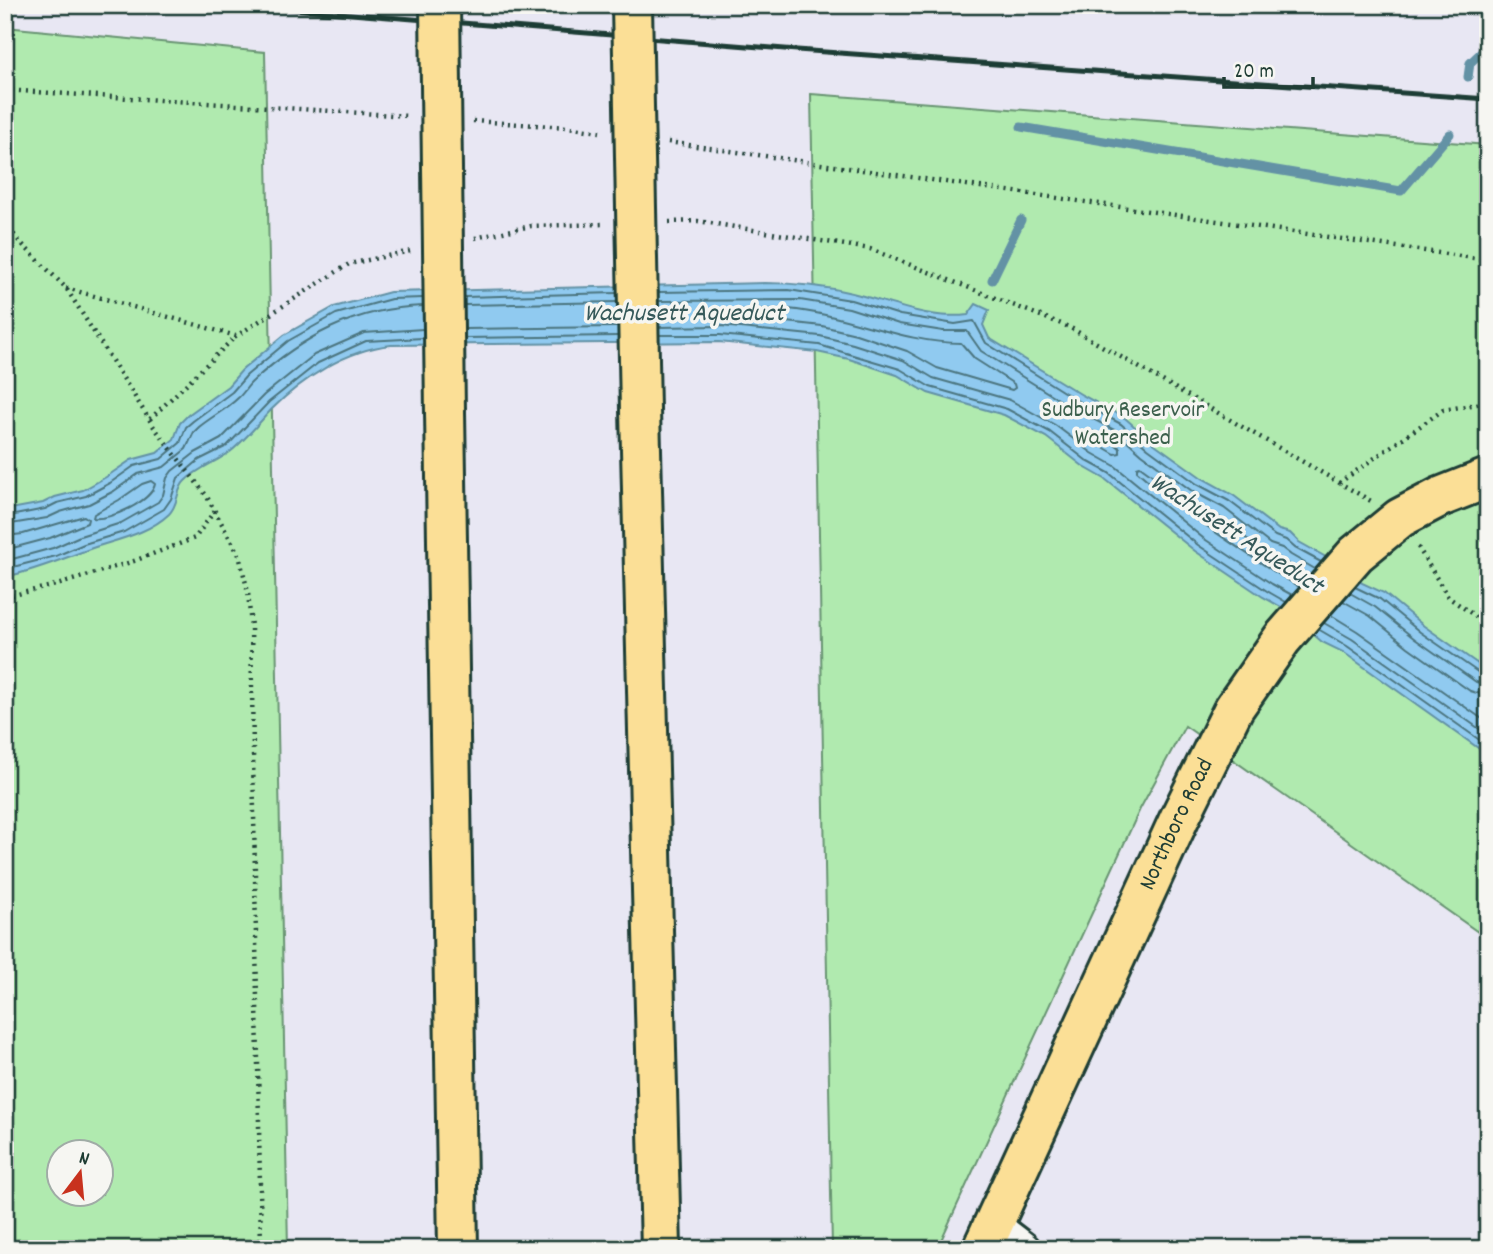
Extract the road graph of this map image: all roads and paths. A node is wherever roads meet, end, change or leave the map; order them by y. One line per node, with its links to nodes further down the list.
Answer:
1 (440, 5): 26 (main road, bridge)
2 (632, 5): 27 (main road, bridge)
3 (5, 90): 4 (path)
4 (416, 117)
5 (471, 121): 6 (path)
6 (608, 133)
7 (663, 141): 13 (path)
8 (5, 223): 14 (path)
9 (656, 223): 19 (path)
10 (614, 224): 11 (path)
11 (466, 240)
12 (414, 251): 15 (path)
13 (1488, 260)
14 (66, 288): 15 (path); 17 (path)
15 (236, 336): 17 (path)
16 (1488, 402): 19 (path)
17 (150, 419): 20 (path)
18 (1488, 478): 21 (main road, Northboro Road)
19 (1339, 483): 21 (path)
20 (215, 510): 22 (path); 25 (path)
21 (1400, 518): 23 (path); 24 (main road, Northboro Road)
22 (5, 597)
23 (1488, 625)
24 (988, 1237): 28 (street, Northboro Road)
25 (261, 1249)
26 (458, 1249)
27 (661, 1249)
28 (1024, 1249)

